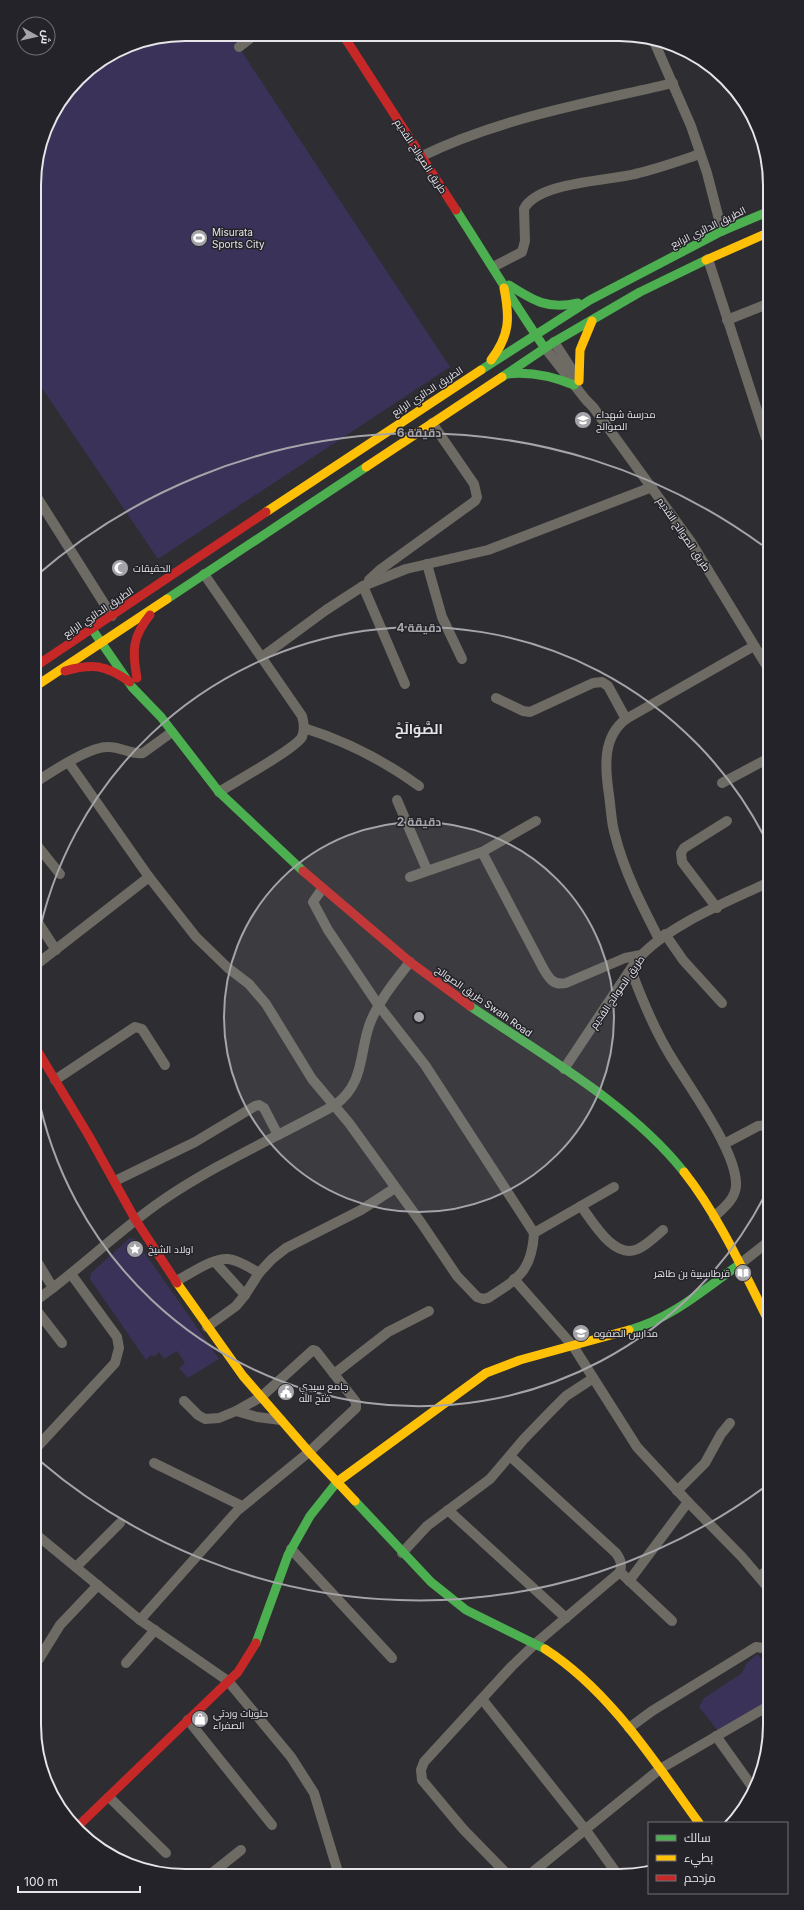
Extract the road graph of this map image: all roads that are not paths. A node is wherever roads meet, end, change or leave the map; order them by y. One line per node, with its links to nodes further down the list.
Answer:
1 (247, 41): 4 (street)
2 (347, 41): 7 (street, طريق الصوالح القديم)
3 (657, 46): 5 (street)
4 (239, 47)
5 (673, 83): 6 (street); 7 (street)
6 (700, 154): 9 (street); 12 (street)
7 (420, 156): 12 (street, طريق الصوالح القديم)
8 (763, 214): 9 (street, الطريق الدائري الرابع)
9 (722, 231): 14 (street, الطريق الدائري الرابع)
10 (763, 235): 11 (street)
11 (708, 259): 16 (street); 17 (street)
12 (493, 266): 13 (street, طريق الصوالح القديم)
13 (506, 286): 14 (street); 18 (street, طريق الصوالح القديم); 19 (street, طريق الصوالح القديم); 22 (street)
14 (590, 300): 18 (street, الطريق الدائري الرابع)
15 (763, 306): 17 (street)
16 (593, 320): 20 (street); 24 (street)
17 (727, 320): 26 (street)
18 (544, 329): 19 (street, الطريق الدائري الرابع); 20 (street, طريق الصوالح القديم)
19 (535, 335): 21 (street, طريق الصوالح القديم); 22 (street, الطريق الدائري الرابع)
20 (554, 342): 21 (street); 24 (street, طريق الصوالح القديم)
21 (545, 348): 23 (street); 24 (street, طريق الصوالح القديم)
22 (486, 366): 33 (street, الطريق الدائري الرابع)
23 (504, 374): 24 (street); 25 (street)
24 (576, 383): 27 (street, طريق الصوالح القديم)
25 (432, 423): 30 (street); 31 (street)
26 (763, 423)
27 (652, 487): 29 (street); 38 (street, طريق الصوالح القديم)
28 (41, 504): 33 (street)
29 (427, 564): 31 (street); 40 (street)
30 (204, 574): 32 (street); 39 (street)
31 (364, 586): 39 (street); 47 (street)
32 (158, 606): 36 (street); 44 (street)
33 (112, 616): 34 (street, الطريق الدائري الرابع)
34 (101, 623): 35 (street, الطريق الدائري الرابع); 36 (street)
35 (92, 629): 37 (street, طريق الصوالح Swalh Road); 43 (street, الطريق الدائري الرابع)
36 (112, 640): 37 (street)
37 (102, 642): 44 (street, طريق الصوالح Swalh Road); 46 (street)
38 (754, 646): 42 (street, طريق الصوالح القديم); 49 (street)
39 (262, 657): 50 (street)
40 (462, 659)
41 (126, 660): 44 (street, طريق الصوالح Swalh Road)
42 (763, 660)
43 (41, 663)
44 (134, 680): 45 (street); 51 (street, طريق الصوالح Swalh Road)
45 (41, 682)
46 (41, 682)
47 (405, 684)
48 (496, 698): 49 (street)
49 (626, 719): 71 (street)
50 (304, 728): 56 (street); 57 (street)
51 (172, 732): 53 (street); 57 (street, طريق الصوالح Swalh Road)
52 (763, 761): 55 (street)
53 (69, 763): 54 (street); 65 (street)
54 (41, 779)
55 (722, 783)
56 (419, 786)
57 (219, 792): 68 (street, طريق الصوالح Swalh Road)
58 (397, 800): 63 (street)
59 (536, 821): 62 (street)
60 (727, 821): 69 (street)
61 (41, 850): 64 (street)
62 (482, 852): 63 (street); 73 (street)
63 (427, 870): 66 (street)
64 (60, 874)
65 (149, 877): 72 (street); 83 (street)
66 (410, 877)
67 (763, 885): 69 (street, طريق الصوالح القديم)
68 (322, 889): 75 (street, طريق الصوالح Swalh Road); 78 (street)
69 (717, 908): 71 (street, طريق الصوالح القديم)
70 (41, 927): 72 (street)
71 (662, 937): 73 (street, طريق الصوالح القديم); 77 (street)
72 (56, 950): 74 (street)
73 (641, 955): 76 (street, طريق الصوالح القديم)
74 (41, 961)
75 (410, 962): 78 (street); 81 (street, طريق الصوالح Swalh Road)
76 (631, 970): 81 (street, طريق الصوالح القديم); 86 (street)
77 (722, 1003)
78 (379, 1006): 83 (street); 94 (street)
79 (41, 1057): 82 (street)
80 (165, 1066): 82 (street)
81 (564, 1069): 91 (street, طريق الصوالح Swalh Road)
82 (55, 1080): 87 (street)
83 (335, 1105): 85 (street); 89 (street)
84 (763, 1126): 86 (street)
85 (278, 1135): 87 (street); 92 (street)
86 (724, 1144): 91 (street)
87 (115, 1181): 92 (street)
88 (614, 1187): 90 (street)
89 (395, 1188): 99 (street); 101 (street)
90 (581, 1206): 93 (street); 94 (street)
91 (714, 1217): 97 (street, طريق الصوالح Swalh Road)
92 (136, 1219): 100 (street); 102 (street)
93 (663, 1230)
94 (534, 1233): 101 (street)
95 (763, 1246): 97 (street)
96 (215, 1262): 99 (street); 102 (street); 104 (street)
97 (740, 1264): 106 (street, طريق الصوالح Swalh Road); 111 (street)
98 (41, 1268): 103 (street)
99 (259, 1273): 104 (street)
100 (72, 1274): 103 (street); 119 (street)
101 (514, 1280): 111 (street)
102 (176, 1281): 109 (street)
103 (53, 1288): 105 (street)
104 (246, 1295): 109 (street)
105 (41, 1296)
106 (763, 1310)
107 (429, 1311): 112 (street)
108 (41, 1316): 110 (street)
109 (207, 1327): 114 (street)
110 (62, 1343)
111 (573, 1346): 113 (street); 123 (street)
112 (334, 1374): 114 (street); 120 (street)
113 (592, 1379): 121 (street); 124 (street)
114 (261, 1397): 116 (street); 117 (street)
115 (184, 1400): 116 (street)
116 (236, 1412): 117 (street)
117 (281, 1420): 120 (street)
118 (730, 1422): 124 (street)
119 (41, 1443)
120 (309, 1452): 123 (street); 126 (street)
121 (510, 1456): 127 (street); 133 (street)
122 (154, 1463): 126 (street)
123 (337, 1481): 130 (street); 131 (street)
124 (677, 1491): 125 (street)
125 (688, 1502): 135 (street); 136 (street)
126 (242, 1506): 140 (street)
127 (448, 1510): 131 (street); 139 (street)
128 (120, 1523): 132 (street)
129 (41, 1538): 132 (street)
130 (291, 1549): 146 (street); 148 (street)
131 (402, 1553): 143 (street)
132 (76, 1567): 138 (street)
133 (620, 1572): 136 (street); 139 (street)
134 (763, 1574): 135 (street)
135 (760, 1576): 137 (street)
136 (629, 1580): 141 (street)
137 (763, 1580)
138 (98, 1585): 140 (street); 145 (street)
139 (566, 1618): 143 (street)
140 (140, 1620): 142 (street)
141 (672, 1621)
142 (155, 1630): 147 (street); 148 (street)
143 (536, 1643): 149 (street); 152 (street)
144 (763, 1648): 152 (street)
145 (41, 1656)
146 (392, 1658)
147 (126, 1663)
148 (228, 1681): 151 (street); 164 (street)
149 (482, 1699): 160 (street); 165 (street)
150 (763, 1709): 153 (street)
151 (188, 1720): 156 (street); 159 (street)
152 (629, 1728): 154 (street)
153 (716, 1736): 154 (street); 155 (street)
154 (660, 1769): 157 (street); 160 (street)
155 (750, 1784)
156 (109, 1797): 158 (street); 162 (street)
157 (698, 1822)
158 (80, 1824)
159 (272, 1826)
160 (585, 1829): 166 (street); 167 (street)
161 (241, 1850): 163 (street)
162 (166, 1853)
163 (217, 1869)
164 (337, 1869)
165 (502, 1869)
166 (536, 1869)
167 (614, 1869)

